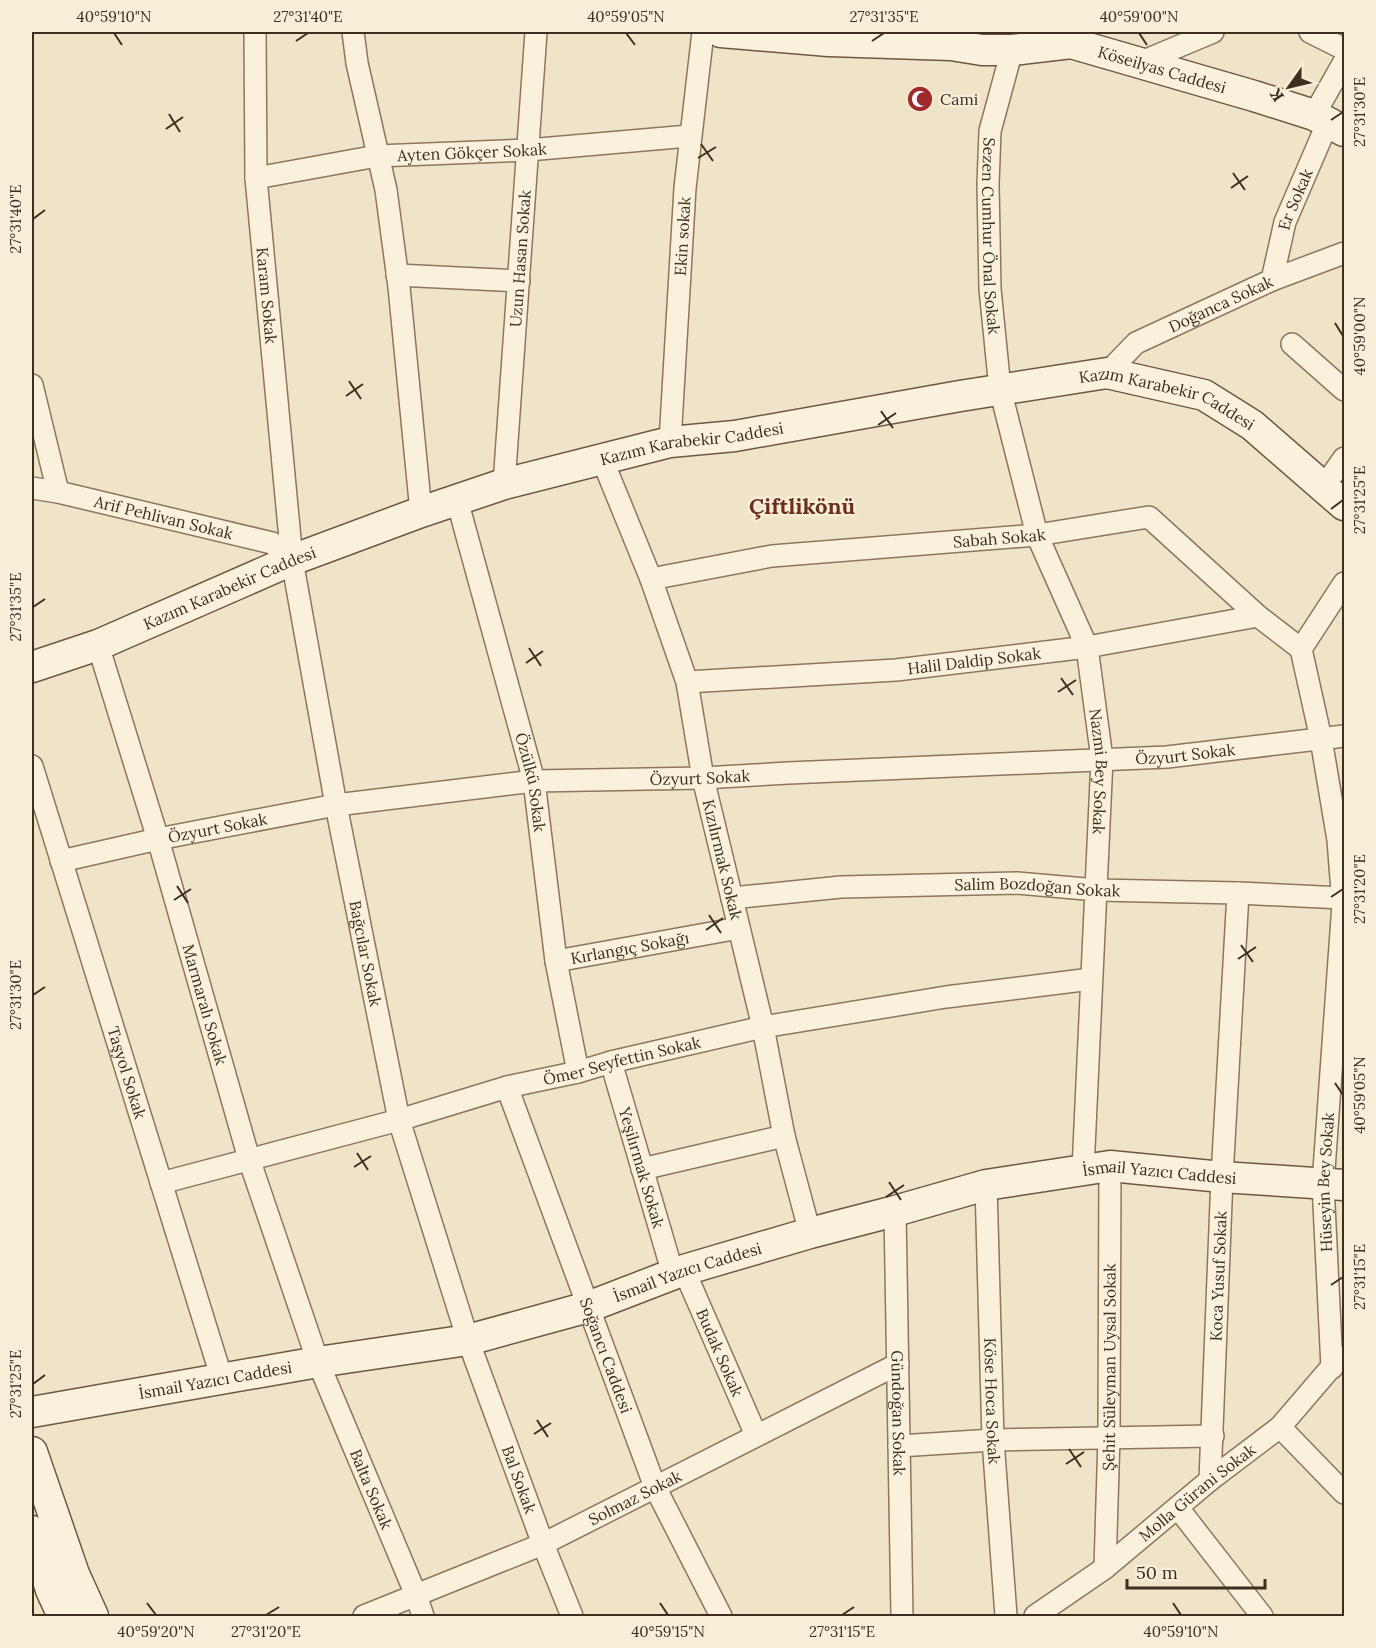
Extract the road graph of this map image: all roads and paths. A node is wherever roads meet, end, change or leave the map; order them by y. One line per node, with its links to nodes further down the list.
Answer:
1 (255, 32): 19 (street, Karam Sokak)
2 (353, 32): 18 (street)
3 (536, 32): 17 (street, Uzun Hasan Sokak)
4 (703, 32): 16 (street, Ekin sokak)
5 (721, 32): 8 (street, Köseilyas Caddesi)
6 (1209, 32): 14 (street)
7 (1310, 32): 11 (street)
8 (828, 36): 10 (street, Köseilyas Caddesi)
9 (1069, 37): 12 (street, Köseilyas Caddesi); 14 (street, Köseilyas Caddesi)
10 (951, 38): 12 (street, Köseilyas Caddesi)
11 (1344, 49)
12 (1012, 50): 27 (street, Sezen Cumhur Önal Sokak)
13 (1344, 62): 15 (street, Er Sokak)
14 (1139, 63): 15 (street, Köseilyas Caddesi)
15 (1329, 123): 22 (street, Er Sokak)
16 (689, 136): 17 (street, Ayten Gökçer Sokak); 29 (street, Ekin sokak)
17 (528, 150): 18 (street, Ayten Gökçer Sokak); 23 (street, Uzun Hasan Sokak)
18 (377, 156): 19 (street, Ayten Gökçer Sokak); 21 (street)
19 (256, 178): 39 (street, Karam Sokak)
20 (1344, 253): 22 (street, Doğanca Sokak)
21 (397, 275): 23 (street); 37 (street)
22 (1272, 280): 25 (street, Doğanca Sokak)
23 (519, 281): 32 (street, Uzun Hasan Sokak)
24 (1292, 345): 28 (street)
25 (1107, 373): 27 (street, Kazım Karabekir Caddesi); 35 (street, Kazım Karabekir Caddesi)
26 (32, 385): 34 (street)
27 (1000, 389): 29 (street, Kazım Karabekir Caddesi); 38 (street, Nazmi Bey Sokak)
28 (1344, 390)
29 (670, 442): 30 (street, Kazım Karabekir Caddesi)
30 (602, 459): 32 (street, Kazım Karabekir Caddesi); 40 (street, Kızılırmak Sokak)
31 (1344, 459): 35 (street)
32 (504, 484): 36 (street, Kazım Karabekir Caddesi)
33 (32, 488): 34 (street, Arif Pehlivan Sokak)
34 (58, 492): 39 (street, Arif Pehlivan Sokak)
35 (1334, 497)
36 (457, 500): 37 (street, Kazım Karabekir Caddesi); 53 (street, Özülkü Sokak)
37 (421, 512): 39 (street, Kazım Karabekir Caddesi)
38 (1037, 535): 40 (street, Sabah Sokak); 42 (street, Sabah Sokak); 44 (street, Nazmi Bey Sokak)
39 (291, 560): 43 (street, Kazım Karabekir Caddesi); 54 (street, Bağcılar Sokak)
40 (651, 579): 47 (street, Kızılırmak Sokak)
41 (1344, 583): 45 (street)
42 (1258, 616): 44 (street, Halil Daldip Sokak); 45 (street, Sabah Sokak)
43 (98, 645): 46 (street, Kazım Karabekir Caddesi); 55 (street, Marmaralı Sokak)
44 (1086, 647): 47 (street, Halil Daldip Sokak); 50 (street, Nazmi Bey Sokak)
45 (1301, 649): 49 (street, Hüseyin Bey Sokak)
46 (32, 667)
47 (687, 682): 52 (street, Kızılırmak Sokak)
48 (1344, 736): 49 (street, Özyurt Sokak)
49 (1321, 739): 50 (street, Özyurt Sokak); 56 (street, Hüseyin Bey Sokak)
50 (1102, 759): 52 (street, Özyurt Sokak); 58 (street, Nazmi Bey Sokak)
51 (32, 766): 57 (street, Taşyol Sokak)
52 (703, 778): 53 (street, Özyurt Sokak); 60 (street, Kızılırmak Sokak)
53 (534, 781): 54 (street, Özyurt Sokak); 63 (street, Özülkü Sokak)
54 (336, 805): 55 (street, Özyurt Sokak); 69 (street, Bağcılar Sokak)
55 (158, 839): 57 (street, Özyurt Sokak); 71 (street, Marmaralı Sokak)
56 (1341, 840): 61 (street, Hüseyin Bey Sokak)
57 (61, 861): 75 (street, Taşyol Sokak)
58 (1096, 890): 59 (street, Salim Bozdoğan Sokak); 60 (street, Salim Bozdoğan Sokak); 64 (street, Nazmi Bey Sokak)
59 (1238, 893): 61 (street, Salim Bozdoğan Sokak); 74 (street, Koca Yusuf Sokak)
60 (732, 898): 62 (street, Kızılırmak Sokak)
61 (1342, 898): 76 (street, Hüseyin Bey Sokak)
62 (739, 928): 63 (street, Kırlangıç Sokağı); 65 (street, Kızılırmak Sokak)
63 (556, 961): 67 (street, Özülkü Sokak)
64 (1090, 979): 65 (street, Ömer Seyfettin Sokak); 72 (street, Nazmi Bey Sokak)
65 (763, 1027): 66 (street, Ömer Seyfettin Sokak); 70 (street, Kızılırmak Sokak)
66 (611, 1062): 67 (street, Ömer Seyfettin Sokak); 73 (street, Yeşilırmak Sokak)
67 (578, 1072): 68 (street, Ömer Seyfettin Sokak)
68 (507, 1087): 69 (street, Ömer Seyfettin Sokak); 81 (street, Soğancı Caddesi)
69 (399, 1120): 71 (street, Ömer Seyfettin Sokak); 82 (street, Bağcılar Sokak)
70 (784, 1136): 73 (street); 79 (street, Kızılırmak Sokak)
71 (249, 1159): 75 (street, Ömer Seyfettin Sokak); 84 (street, Marmaralı Sokak)
72 (1096, 1168): 74 (street, İsmail Yazıcı Caddesi); 77 (street, İsmail Yazıcı Caddesi); 91 (street, Şehit Süleyman Uysal Sokak)
73 (642, 1169): 80 (street, Yeşilırmak Sokak)
74 (1222, 1177): 76 (street, İsmail Yazıcı Caddesi); 90 (street, Koca Yusuf Sokak)
75 (160, 1183): 86 (street, Taşyol Sokak)
76 (1334, 1184): 83 (street, Hüseyin Bey Sokak)
77 (986, 1185): 78 (street, İsmail Yazıcı Caddesi); 92 (street, Köse Hoca Sokak)
78 (896, 1212): 79 (street, İsmail Yazıcı Caddesi); 85 (street, Gündoğan Sokak)
79 (810, 1233): 80 (street, İsmail Yazıcı Caddesi)
80 (679, 1272): 81 (street, İsmail Yazıcı Caddesi); 89 (street, Budak Sokak)
81 (588, 1307): 82 (street, İsmail Yazıcı Caddesi); 96 (street, Soğancı Caddesi)
82 (468, 1340): 84 (street, İsmail Yazıcı Caddesi); 100 (street, Bal Sokak)
83 (1338, 1360): 88 (street, Molla Gürani Sokak)
84 (318, 1362): 86 (street, İsmail Yazıcı Caddesi); 102 (street, Balta Sokak)
85 (898, 1364): 89 (street, Solmaz Sokak); 93 (street, Gündoğan Sokak)
86 (222, 1378): 87 (street, İsmail Yazıcı Caddesi)
87 (32, 1412)
88 (1280, 1427): 95 (street, Molla Gürani Sokak); 97 (street)
89 (756, 1435): 96 (street, Solmaz Sokak)
90 (1213, 1436): 91 (street); 95 (street, Koca Yusuf Sokak)
91 (1109, 1437): 92 (street); 101 (street, Şehit Süleyman Uysal Sokak)
92 (993, 1440): 93 (street); 110 (street, Köse Hoca Sokak)
93 (899, 1446): 109 (street, Gündoğan Sokak)
94 (32, 1452): 104 (street)
95 (1210, 1480): 98 (street, Molla Gürani Sokak)
96 (654, 1487): 100 (street, Solmaz Sokak); 108 (street, Soğancı Caddesi)
97 (1344, 1493)
98 (1178, 1508): 101 (street, Molla Gürani Sokak); 112 (street)
99 (32, 1531): 103 (street)
100 (543, 1544): 102 (street, Solmaz Sokak); 107 (street, Bal Sokak)
101 (1105, 1568): 111 (street, Molla Gürani Sokak)
102 (416, 1595): 105 (street, Solmaz Sokak); 106 (street, Balta Sokak)
103 (63, 1617)
104 (93, 1617)
105 (364, 1617)
106 (423, 1617)
107 (572, 1617)
108 (721, 1617)
109 (902, 1617)
110 (1006, 1617)
111 (1035, 1617)
112 (1262, 1617)

